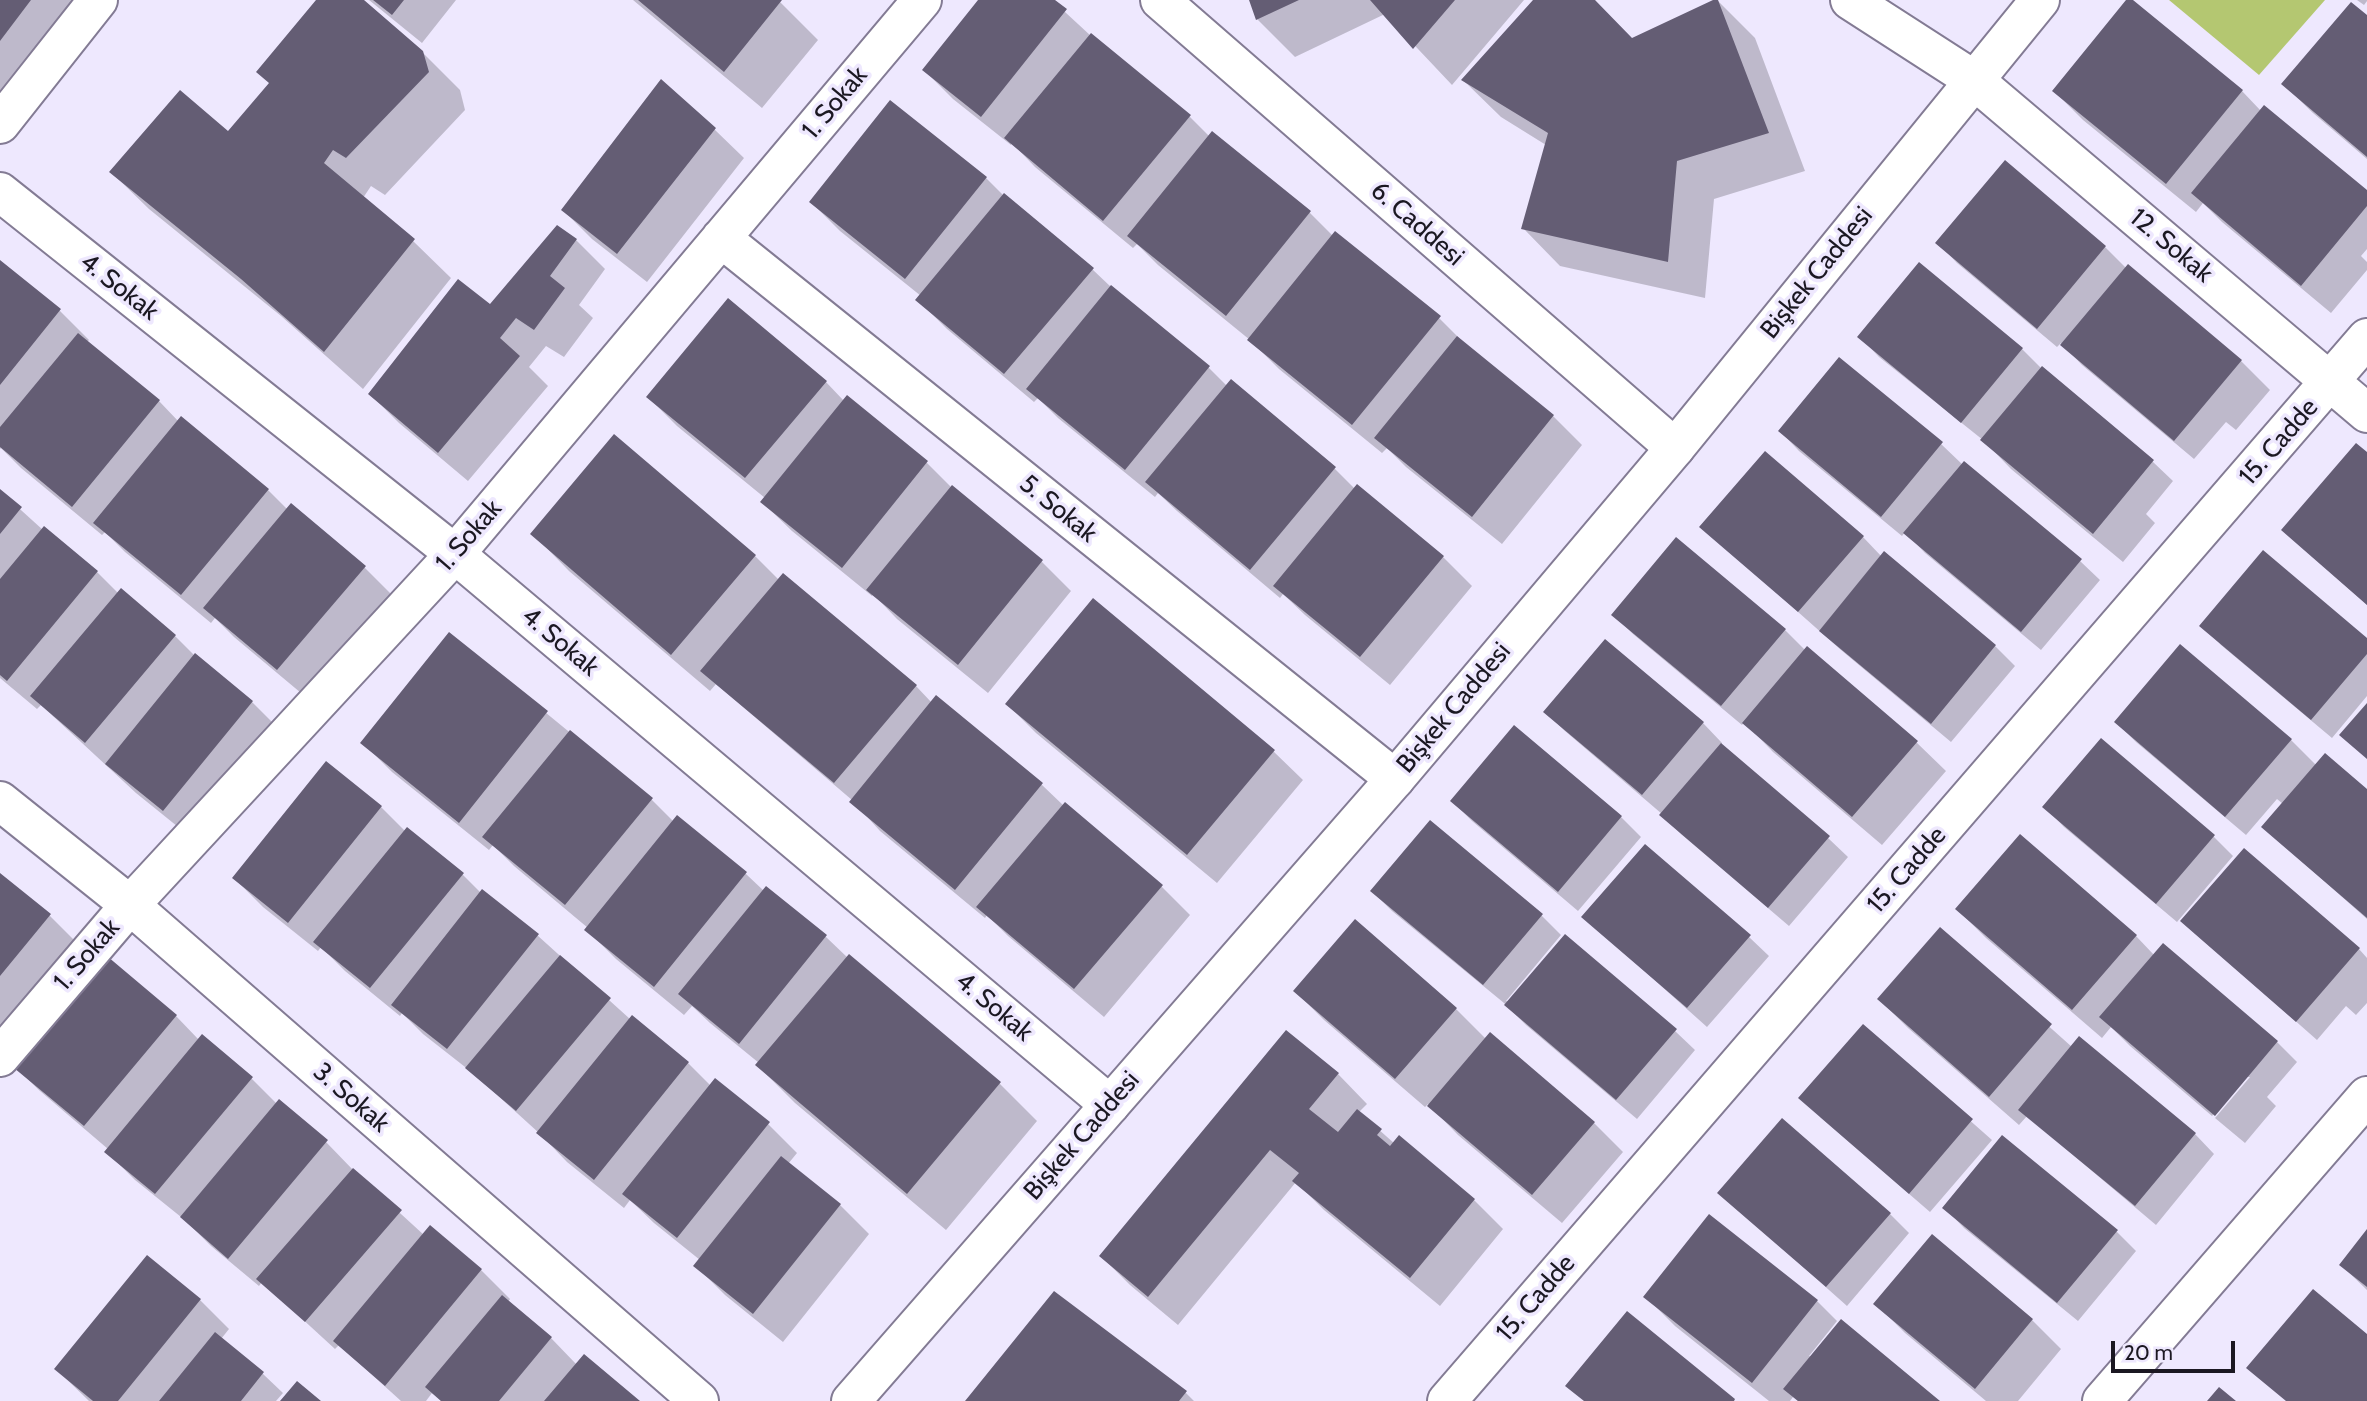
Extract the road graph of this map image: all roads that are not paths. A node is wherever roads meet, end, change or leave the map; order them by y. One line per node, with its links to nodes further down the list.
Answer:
1 (98, 0): 7 (street)
2 (922, 0): 9 (street, 1. Sokak)
3 (1160, 0): 13 (street, 6. Caddesi)
4 (1850, 0): 6 (street, 12. Sokak)
5 (2040, 0): 6 (street, Bişkek Caddesi)
6 (1974, 80): 11 (street, 12. Sokak); 13 (street, Bişkek Caddesi)
7 (0, 124)
8 (0, 192): 14 (street, 4. Sokak)
9 (720, 238): 14 (street, 1. Sokak); 15 (street, 5. Sokak)
10 (2367, 338): 11 (street, 15. Cadde)
11 (2332, 382): 12 (street, 12. Sokak); 23 (street, 15. Cadde)
12 (2367, 413)
13 (1675, 448): 15 (street, Bişkek Caddesi)
14 (455, 554): 17 (street, 1. Sokak); 20 (street, 4. Sokak)
15 (1395, 779): 20 (street, Bişkek Caddesi)
16 (0, 801): 17 (street, 3. Sokak)
17 (130, 905): 18 (street, 1. Sokak); 21 (street, 3. Sokak)
18 (0, 1057)
19 (2367, 1096): 24 (street)
20 (1110, 1105): 22 (street, Bişkek Caddesi)
21 (699, 1401)
22 (851, 1401)
23 (1447, 1401)
24 (2102, 1401)

